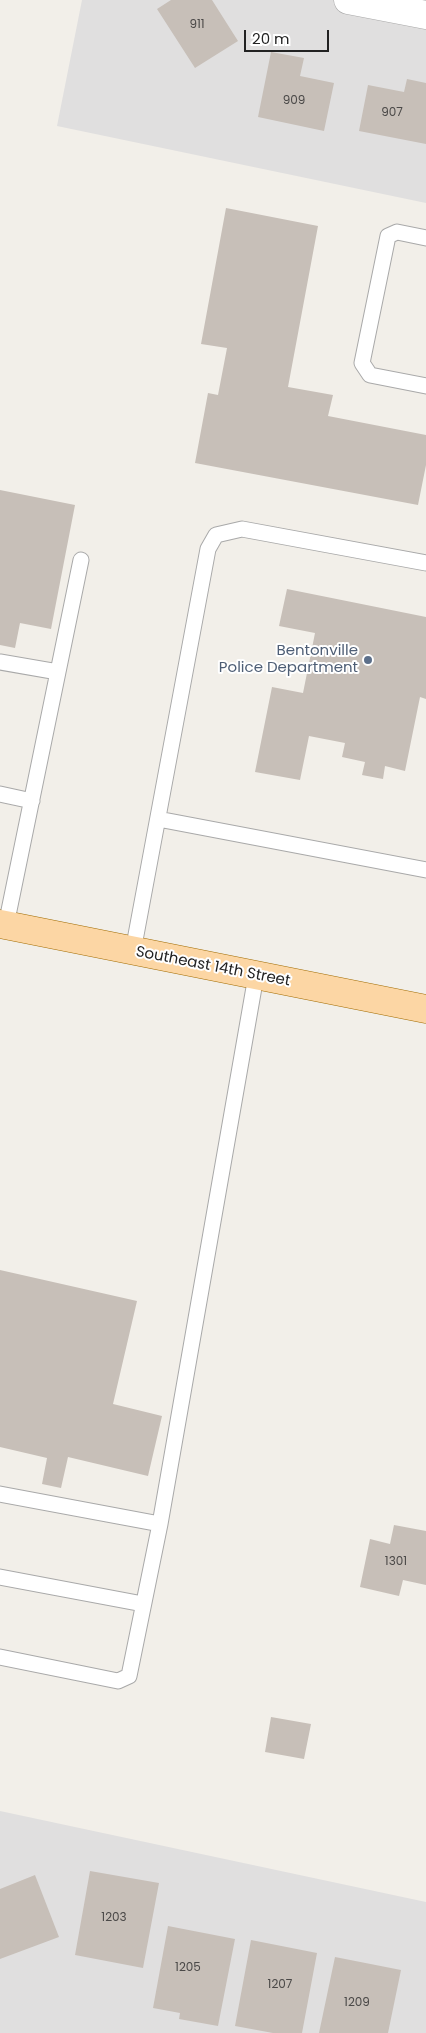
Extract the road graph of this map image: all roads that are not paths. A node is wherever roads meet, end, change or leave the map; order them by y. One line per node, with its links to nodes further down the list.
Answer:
1 (348, 0): 2 (street)
2 (426, 15)
3 (426, 238): 4 (lane)
4 (426, 386)
5 (81, 560): 8 (lane)
6 (426, 563): 11 (lane)
7 (0, 662): 8 (lane)
8 (58, 672): 10 (lane)
9 (0, 794): 10 (lane)
10 (32, 801): 13 (lane)
11 (158, 820): 12 (lane); 14 (lane)
12 (426, 870)
13 (3, 925): 14 (main road, Southeast 14th Street)
14 (133, 951): 15 (main road, Southeast 14th Street)
15 (256, 976): 16 (main road, Southeast 14th Street); 18 (lane)
16 (426, 1009)
17 (0, 1494): 18 (lane)
18 (160, 1524): 20 (lane)
19 (0, 1577): 20 (lane)
20 (143, 1604): 21 (lane)
21 (0, 1657)

